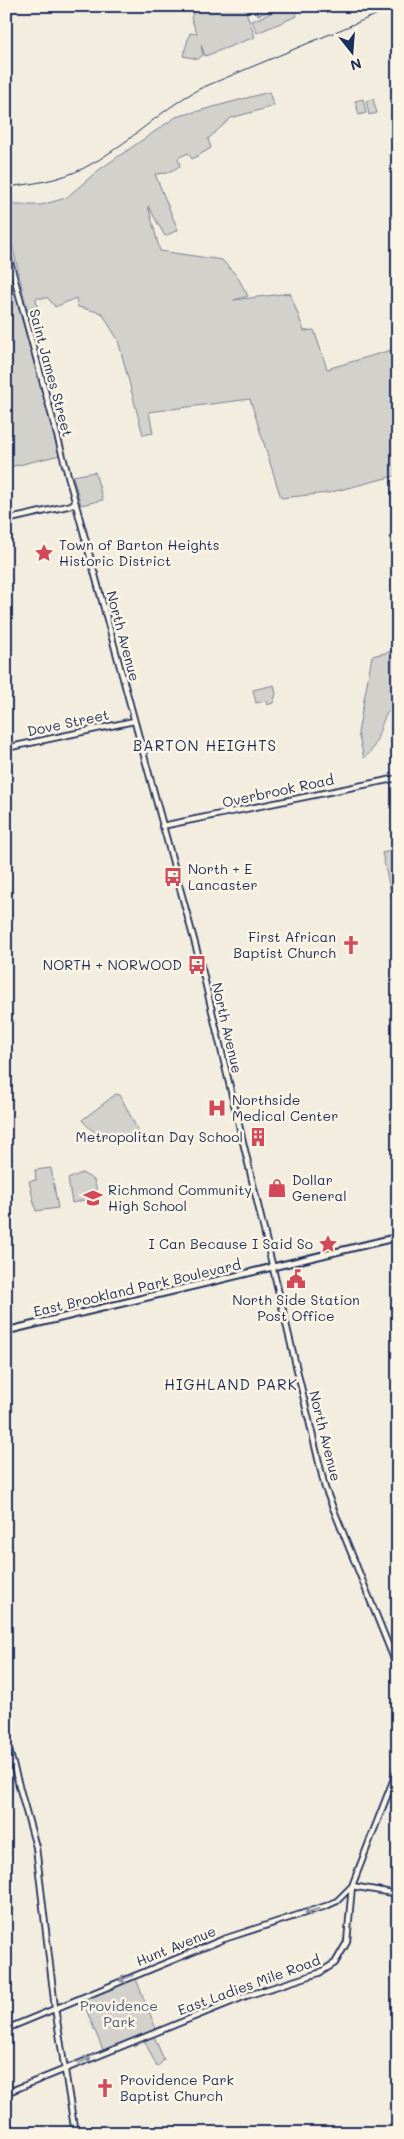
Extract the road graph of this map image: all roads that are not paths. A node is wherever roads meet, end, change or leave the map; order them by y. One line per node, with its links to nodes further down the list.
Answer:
1 (6, 247): 2 (street, Saint James Street)
2 (76, 504): 3 (street); 4 (street, North Avenue)
3 (6, 520)
4 (134, 721): 5 (street, Dove Street); 7 (street, North Avenue)
5 (6, 748)
6 (398, 778): 7 (street, Overbrook Road)
7 (162, 826): 9 (street, North Avenue)
8 (398, 1237): 9 (main road, East Brookland Park Boulevard)
9 (273, 1267): 10 (main road, East Brookland Park Boulevard); 11 (street, North Avenue)
10 (6, 1331)
11 (398, 1669)
12 (6, 1739): 16 (street)
13 (398, 1768): 14 (street, East Ladies Mile Road)
14 (352, 1886): 15 (street); 16 (street, Hunt Avenue, one-way to 16); 18 (street, East Ladies Mile Road, one-way to 14)
15 (398, 1894)
16 (55, 2008): 17 (street, Hunt Avenue); 18 (street)
17 (6, 2029)
18 (65, 2069): 19 (street, East Ladies Mile Road); 20 (street)
19 (6, 2093)
20 (75, 2133)

